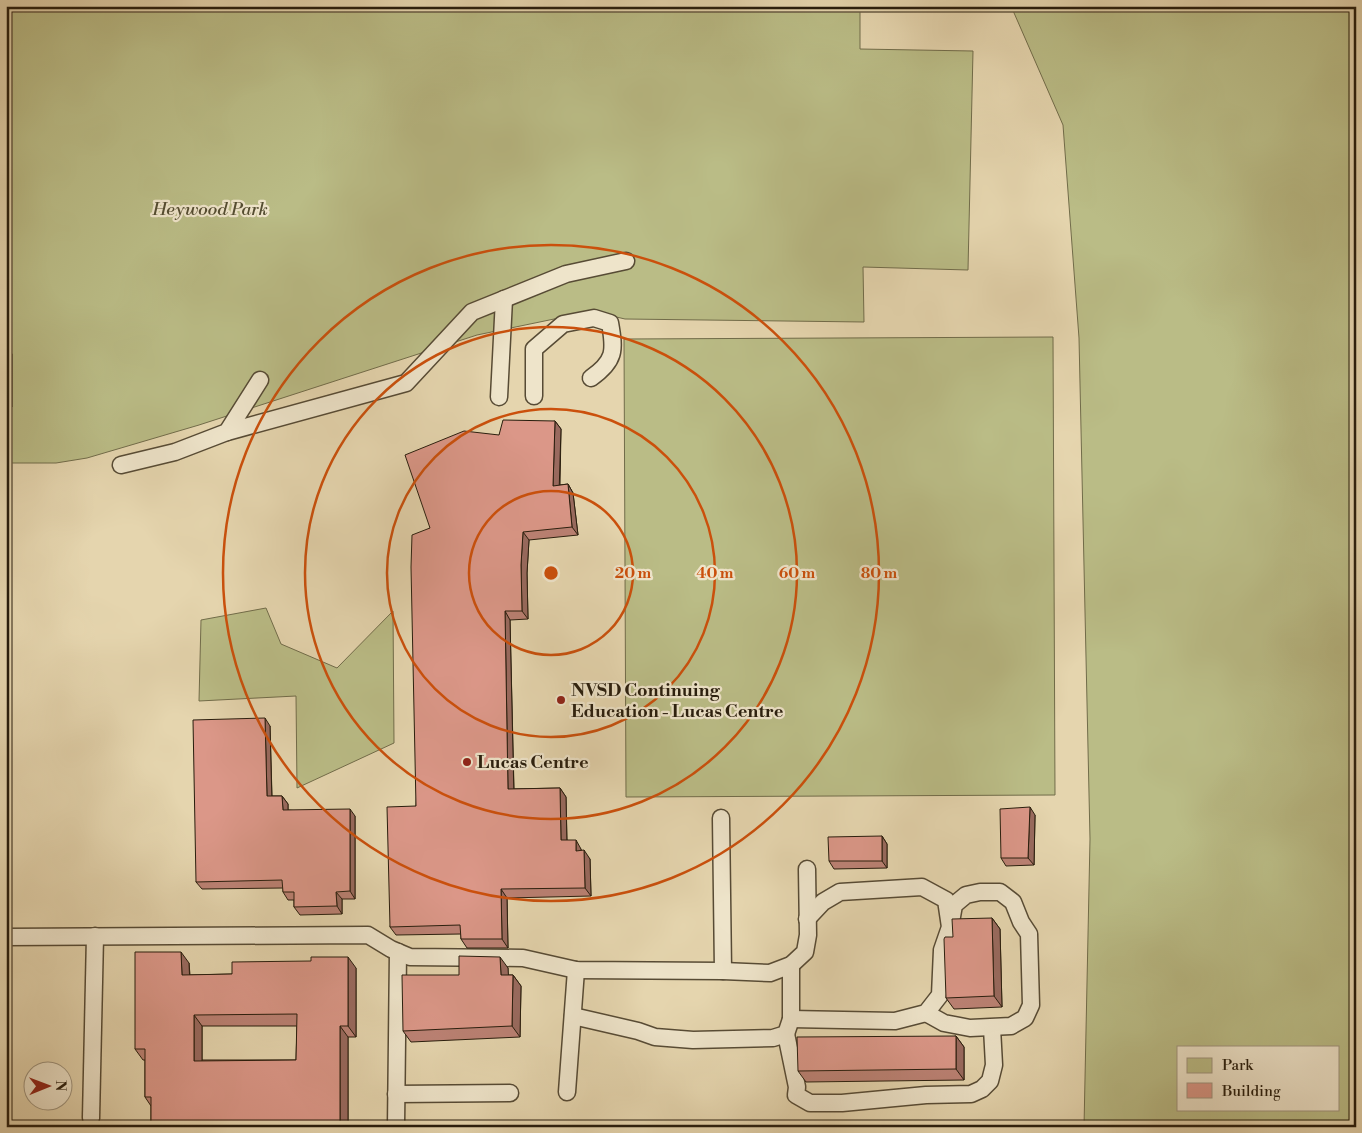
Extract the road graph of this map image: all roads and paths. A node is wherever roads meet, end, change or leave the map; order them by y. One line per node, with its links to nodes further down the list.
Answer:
1 (626, 262): 2 (lane)
2 (504, 299): 6 (lane); 7 (lane)
3 (590, 378): 5 (lane)
4 (260, 380): 7 (lane)
5 (534, 396)
6 (499, 397)
7 (226, 432): 8 (lane)
8 (121, 465)
9 (721, 818): 18 (lane)
10 (807, 869): 11 (lane)
11 (807, 918): 12 (lane); 16 (lane)
12 (950, 927): 19 (lane); 22 (lane)
13 (96, 936): 14 (lane); 15 (lane); 26 (lane)
14 (6, 937)
15 (398, 952): 17 (lane); 25 (lane)
16 (791, 965): 18 (lane); 21 (lane)
17 (576, 970): 18 (lane); 20 (lane)
18 (723, 971)
19 (926, 1013): 21 (lane); 22 (lane)
20 (572, 1016): 21 (lane); 24 (lane)
21 (789, 1027): 22 (lane)
22 (992, 1028)
23 (510, 1092): 25 (lane)
24 (568, 1092)
25 (396, 1094): 27 (lane)
26 (91, 1118)
27 (396, 1127)

